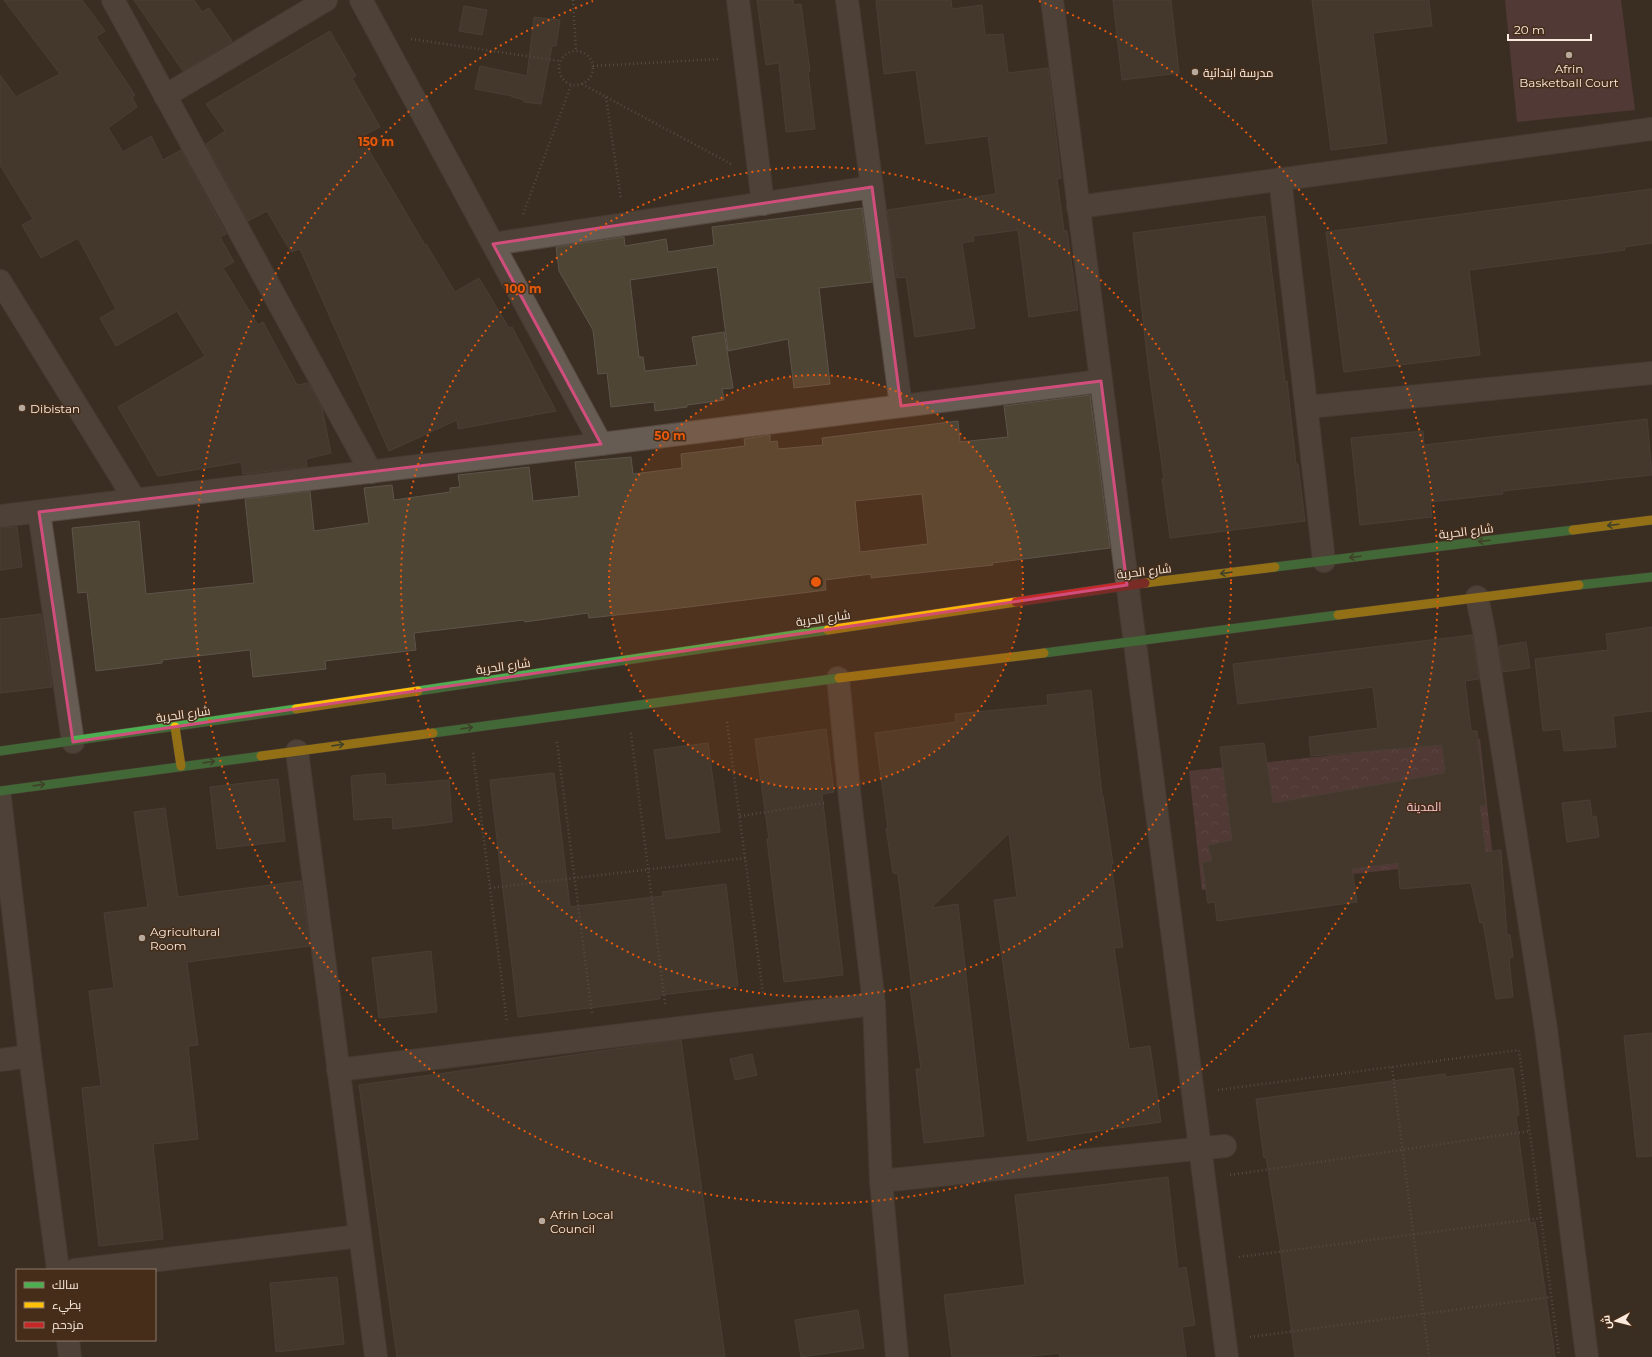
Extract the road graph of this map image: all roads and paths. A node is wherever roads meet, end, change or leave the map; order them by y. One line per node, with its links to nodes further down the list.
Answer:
1 (113, 0): 17 (street)
2 (326, 0): 17 (street)
3 (361, 0): 27 (street)
4 (573, 0): 9 (path)
5 (738, 0): 24 (street)
6 (847, 0): 22 (street)
7 (1052, 0): 25 (street)
8 (406, 38): 12 (path)
9 (576, 51): 12 (path); 13 (path)
10 (719, 52): 11 (path)
11 (720, 59): 13 (path); 14 (path)
12 (560, 61): 16 (path)
13 (593, 66): 15 (path)
14 (721, 67)
15 (582, 84): 16 (path); 18 (path)
16 (571, 85): 26 (path)
17 (165, 96): 34 (street)
18 (606, 97): 20 (path); 23 (path)
19 (1652, 129): 21 (street)
20 (734, 159)
21 (1280, 179): 25 (street); 32 (street)
22 (872, 187): 24 (street); 31 (street)
23 (621, 202)
24 (763, 204): 27 (street)
25 (1078, 207): 30 (street)
26 (523, 215)
27 (493, 244): 33 (street)
28 (0, 281): 35 (street)
29 (1652, 373): 32 (street)
30 (1101, 381): 31 (street); 41 (street)
31 (901, 406): 33 (street)
32 (1307, 407): 39 (street)
33 (601, 444): 34 (street)
34 (371, 472): 35 (street)
35 (134, 500): 36 (street)
36 (39, 512): 37 (street); 48 (street)
37 (0, 516)
38 (1652, 520): 39 (main road, شارع الحرية, one-way to 39)
39 (1324, 561): 41 (main road, شارع الحرية, one-way to 41)
40 (1652, 577): 42 (main road)
41 (1127, 585): 43 (street); 46 (main road, شارع الحرية)
42 (1477, 597): 43 (main road); 99 (street)
43 (1134, 642): 44 (main road); 74 (street)
44 (838, 678): 50 (main road, one-way to 44); 56 (street)
45 (728, 722): 57 (path)
46 (175, 727): 48 (main road, شارع الحرية); 53 (main road)
47 (631, 733): 59 (path)
48 (73, 742): 51 (main road, شارع الحرية)
49 (557, 742): 60 (path)
50 (296, 751): 53 (main road, one-way to 50); 70 (street)
51 (0, 752)
52 (472, 752): 61 (path)
53 (181, 766): 54 (main road, one-way to 53)
54 (0, 791)
55 (0, 798): 67 (street)
56 (850, 799): 57 (path); 62 (street)
57 (740, 816): 58 (path)
58 (746, 858): 59 (path); 63 (path)
59 (648, 870): 60 (path); 64 (path)
60 (576, 878): 61 (path); 65 (path)
61 (490, 888): 66 (path)
62 (874, 1004): 63 (street); 77 (street)
63 (766, 1016): 64 (street)
64 (668, 1028): 65 (street)
65 (595, 1038): 66 (street)
66 (510, 1048): 70 (street)
67 (30, 1056): 68 (street); 85 (street)
68 (0, 1060)
69 (1392, 1067): 71 (path); 72 (path); 75 (path)
70 (338, 1070): 81 (street)
71 (1218, 1097)
72 (1530, 1131): 75 (path); 79 (path)
73 (1225, 1146): 74 (street); 76 (path)
74 (1200, 1149): 77 (street); 96 (street)
75 (1402, 1150): 76 (path); 80 (path)
76 (1228, 1176): 78 (path)
77 (881, 1181): 95 (street)
78 (1229, 1183)
79 (1541, 1218): 80 (path); 87 (path)
80 (1413, 1234): 83 (path); 88 (path)
81 (360, 1236): 86 (street); 94 (street)
82 (1238, 1250): 83 (path)
83 (1239, 1257): 84 (path)
84 (1240, 1264)
85 (58, 1269)
86 (83, 1269)
87 (1551, 1297): 88 (path); 98 (path)
88 (1424, 1314): 90 (path); 97 (path)
89 (1249, 1330): 90 (path)
90 (1250, 1337): 92 (path)
91 (68, 1341): 93 (street)
92 (1250, 1344)
93 (70, 1357)
94 (376, 1357)
95 (897, 1357)
96 (1227, 1357)
97 (1429, 1357)
98 (1559, 1357)
99 (1587, 1357)

